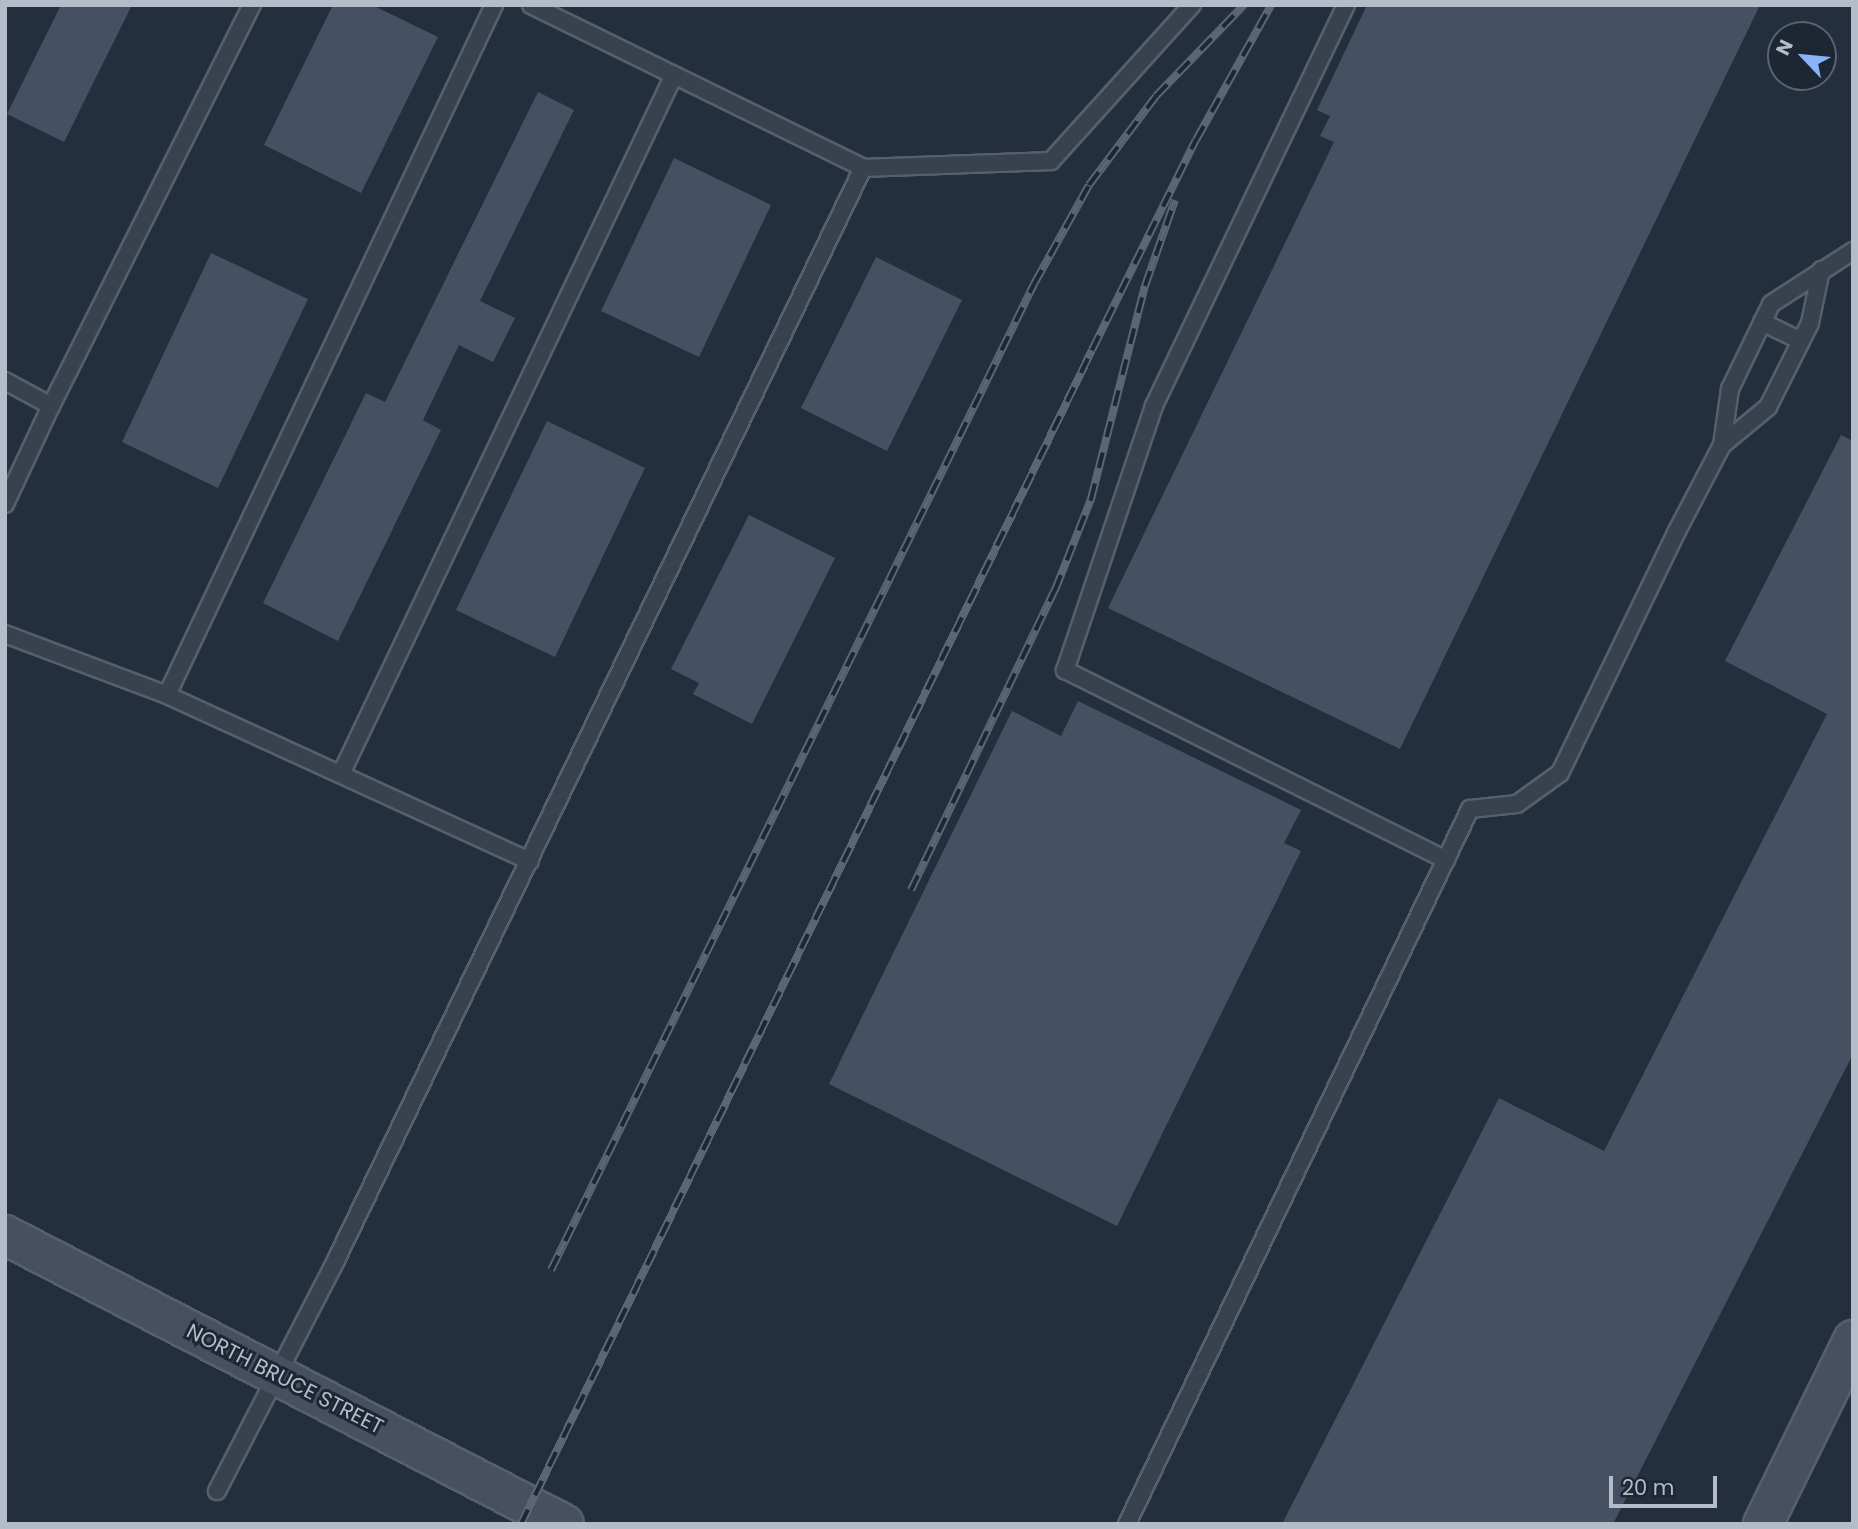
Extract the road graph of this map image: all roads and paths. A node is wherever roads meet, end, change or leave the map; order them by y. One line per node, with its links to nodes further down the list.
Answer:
1 (252, 5): 13 (lane)
2 (494, 5): 17 (lane)
3 (531, 5): 6 (lane)
4 (1192, 5): 7 (lane)
5 (1346, 5): 19 (lane)
6 (674, 75): 7 (lane); 18 (lane)
7 (863, 168): 20 (lane)
8 (1853, 251): 9 (lane)
9 (1821, 270): 10 (lane); 11 (lane)
10 (1762, 322): 11 (lane); 14 (lane)
11 (1801, 341): 14 (lane)
12 (5, 381): 13 (lane)
13 (51, 405): 15 (lane)
14 (1722, 445): 19 (lane)
15 (5, 504)
16 (5, 634): 17 (lane)
17 (167, 695): 18 (lane)
18 (341, 774): 20 (lane)
19 (1446, 860): 26 (lane)
20 (530, 861): 23 (lane)
21 (5, 1235): 23 (street, NORTH BRUCE STREET)
22 (1853, 1340): 27 (street)
23 (276, 1375): 24 (lane); 25 (street, NORTH BRUCE STREET)
24 (217, 1490)
25 (564, 1524)
26 (1127, 1524)
27 (1763, 1524)

